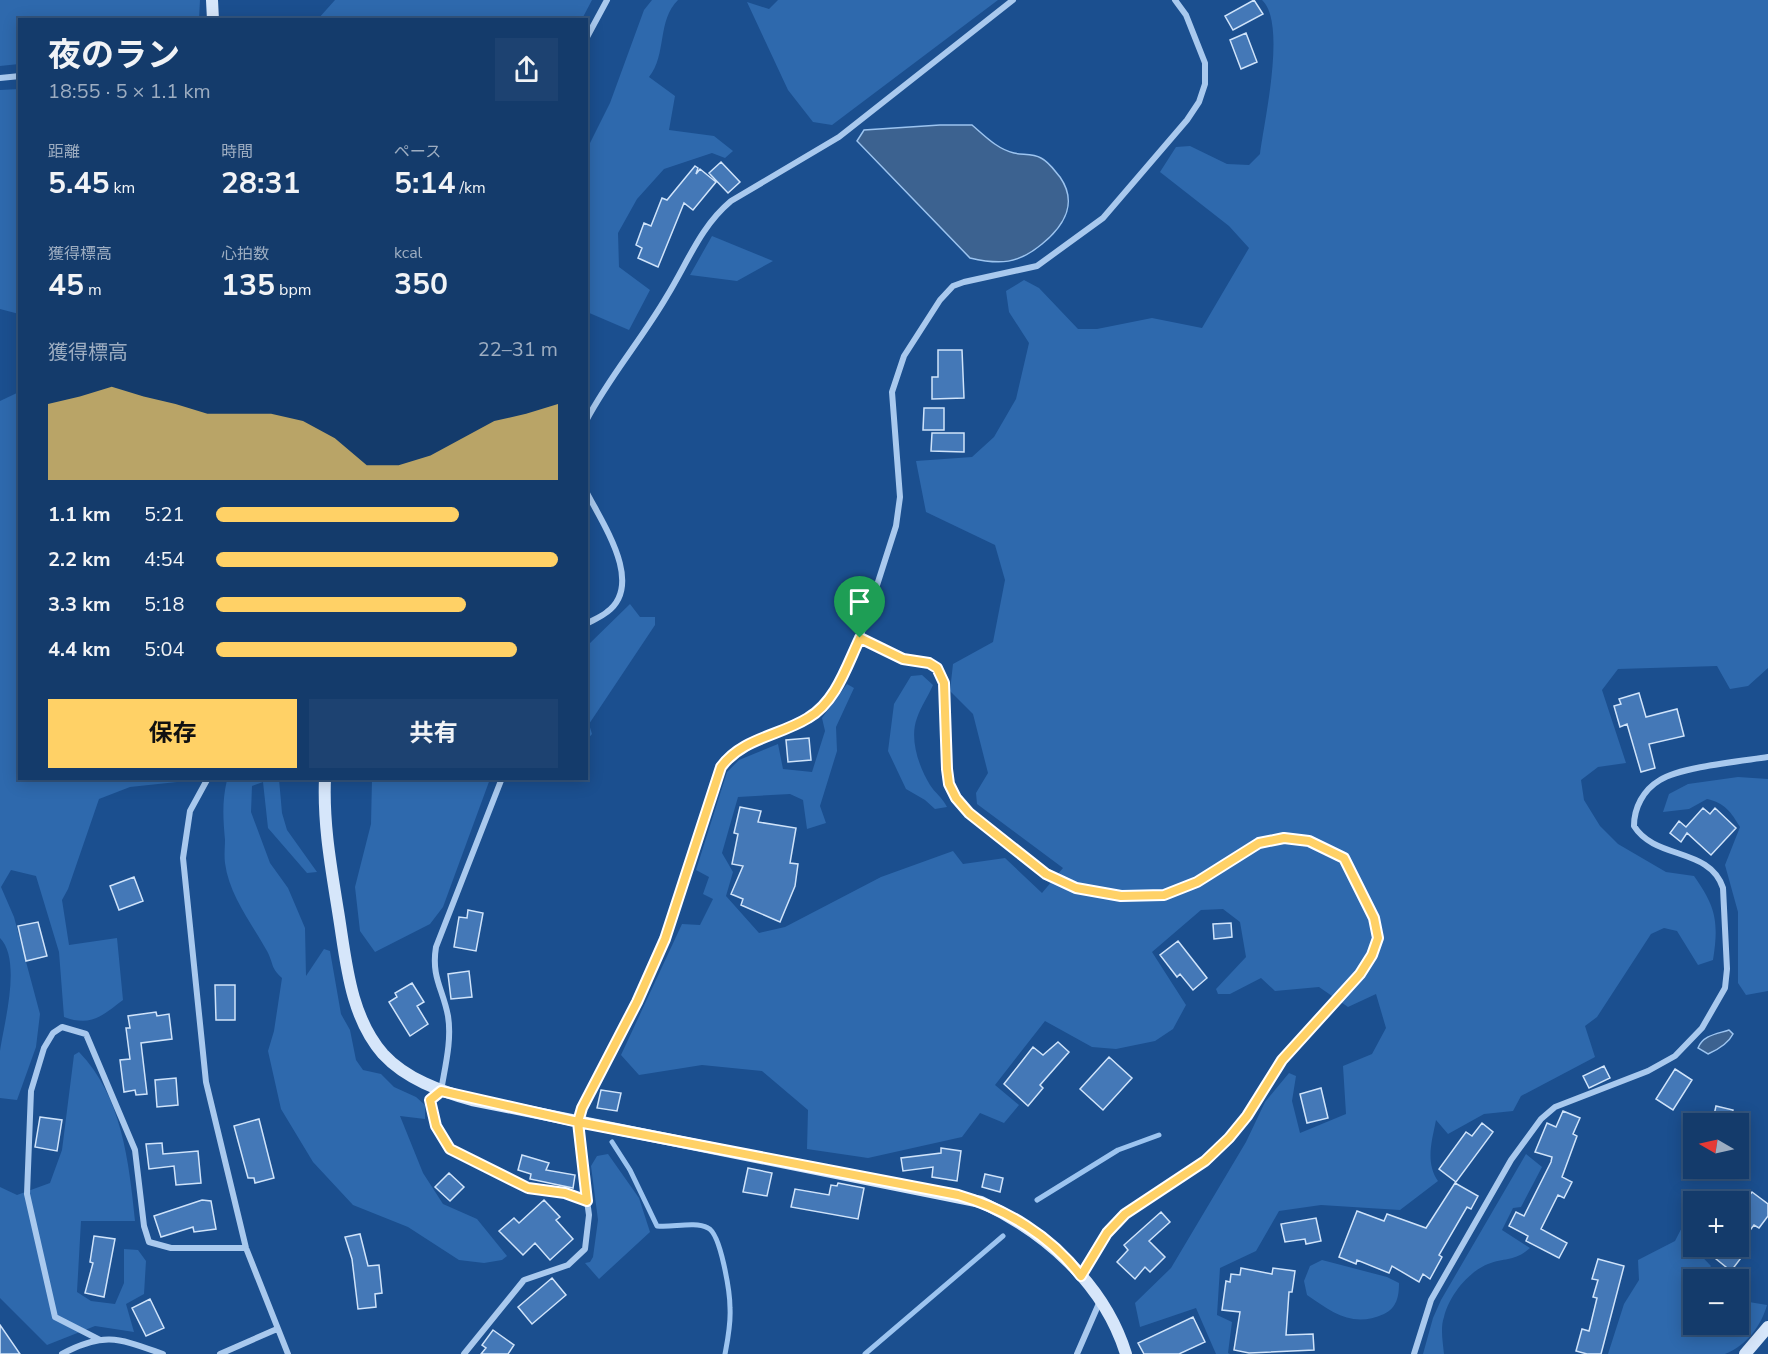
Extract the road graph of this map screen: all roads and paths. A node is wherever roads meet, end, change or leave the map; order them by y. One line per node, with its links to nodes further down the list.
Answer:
1 (212, 0): 5 (street)
2 (607, 0): 6 (street)
3 (1012, 0): 9 (street)
4 (1175, 0): 12 (street)
5 (213, 18)
6 (588, 35)
7 (18, 76): 8 (street)
8 (0, 78)
9 (588, 418)
10 (588, 495): 11 (street)
11 (588, 623)
12 (860, 638): 18 (street); 21 (street)
13 (1768, 757): 33 (street)
14 (207, 780): 20 (street)
15 (325, 780): 17 (street)
16 (501, 780): 17 (street)
17 (441, 1091): 18 (street); 19 (street)
18 (578, 1122): 19 (street); 21 (street)
19 (587, 1201): 30 (street)
20 (246, 1248): 24 (street); 25 (street)
21 (1081, 1276): 22 (street)
22 (1100, 1301): 31 (street); 32 (street)
23 (1768, 1327): 34 (street)
24 (277, 1329): 28 (street); 29 (street)
25 (100, 1340): 26 (street); 27 (street)
26 (62, 1354)
27 (163, 1354)
28 (220, 1354)
29 (288, 1354)
30 (464, 1354)
31 (1077, 1354)
32 (1126, 1354)
33 (1414, 1354)
34 (1745, 1354)

